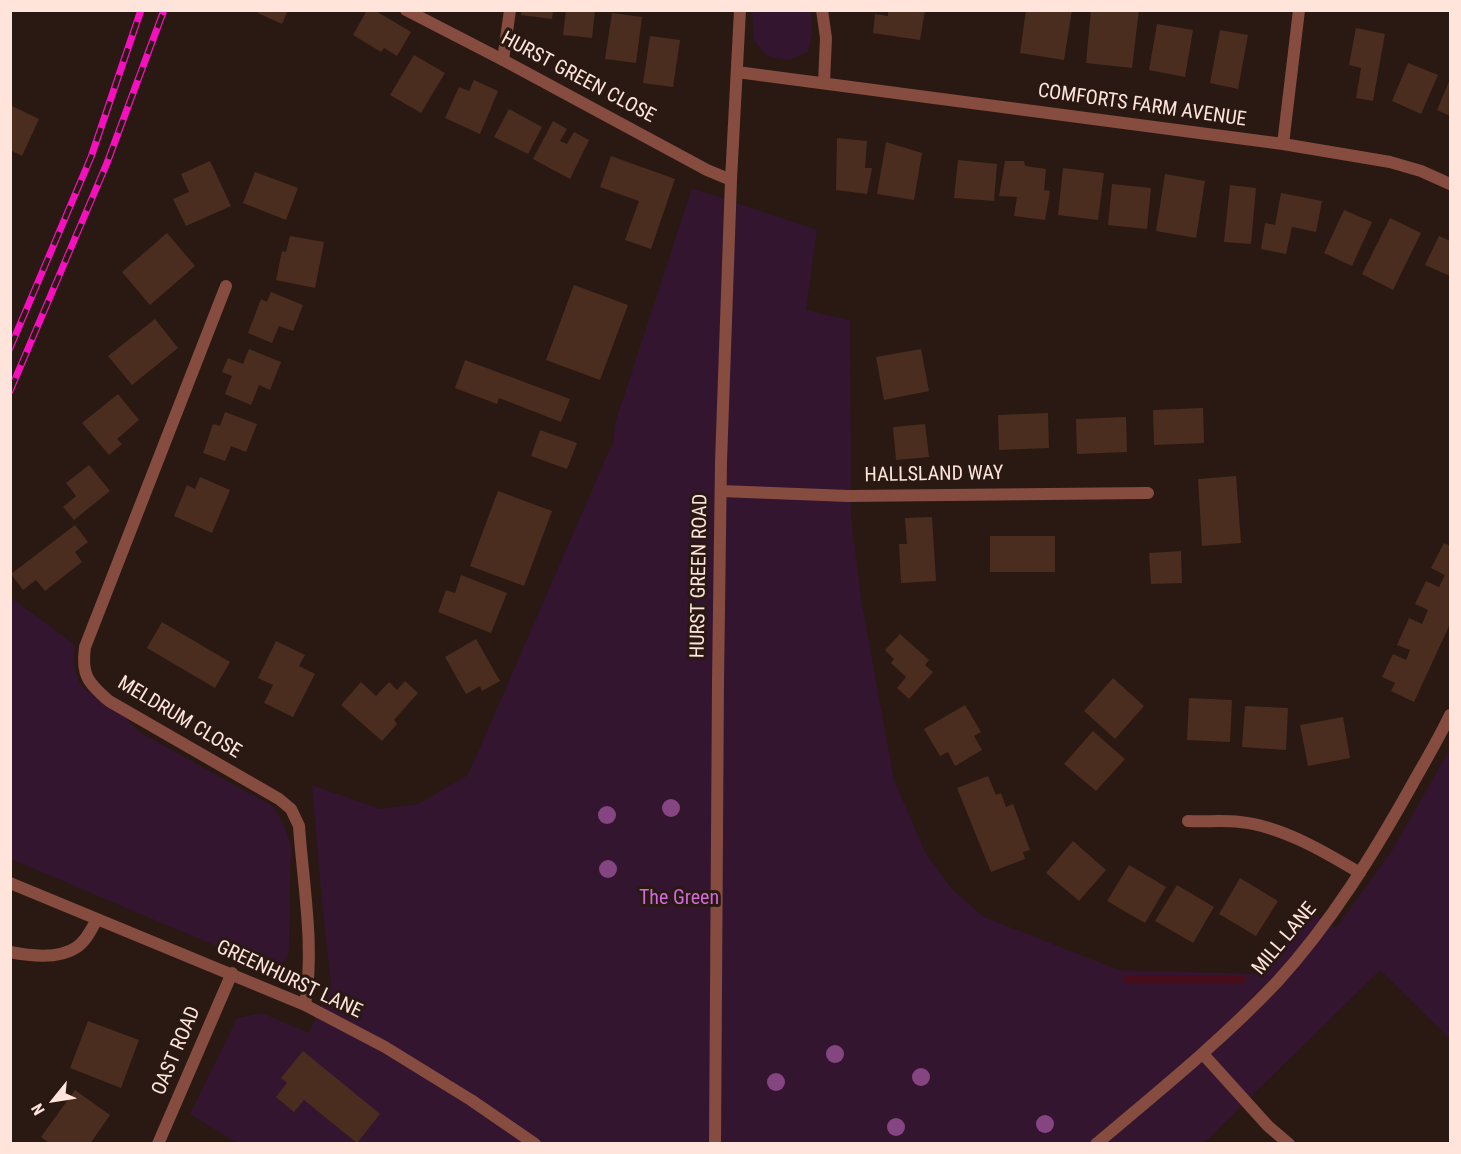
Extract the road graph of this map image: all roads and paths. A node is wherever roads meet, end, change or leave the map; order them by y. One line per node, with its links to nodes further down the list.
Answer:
1 (406, 10): 6 (street, HURST GREEN CLOSE)
2 (510, 10): 6 (street)
3 (740, 10): 7 (street, HURST GREEN ROAD)
4 (822, 10): 8 (street)
5 (1299, 10): 9 (street)
6 (503, 60): 10 (street, HURST GREEN CLOSE)
7 (737, 72): 8 (street, COMFORTS FARM AVENUE); 10 (street, HURST GREEN ROAD)
8 (824, 83): 9 (street, COMFORTS FARM AVENUE)
9 (1283, 144): 11 (street, COMFORTS FARM AVENUE)
10 (731, 180): 13 (street, HURST GREEN ROAD)
11 (1450, 184)
12 (226, 286): 22 (street, MELDRUM CLOSE)
13 (721, 491): 14 (street, HALLSLAND WAY); 26 (street, HURST GREEN ROAD)
14 (1148, 493)
15 (1450, 715): 17 (street, MILL LANE)
16 (1188, 821): 17 (street)
17 (1360, 873): 23 (street, MILL LANE)
18 (10, 883): 19 (street, GREENHURST LANE)
19 (98, 919): 20 (street); 21 (street, GREENHURST LANE)
20 (10, 952)
21 (232, 973): 22 (street, GREENHURST LANE); 24 (street, OAST ROAD)
22 (305, 1005): 25 (street, GREENHURST LANE)
23 (1203, 1054): 27 (street, MILL LANE); 28 (street)
24 (158, 1143)
25 (535, 1143)
26 (715, 1143)
27 (1096, 1143)
28 (1289, 1143)

